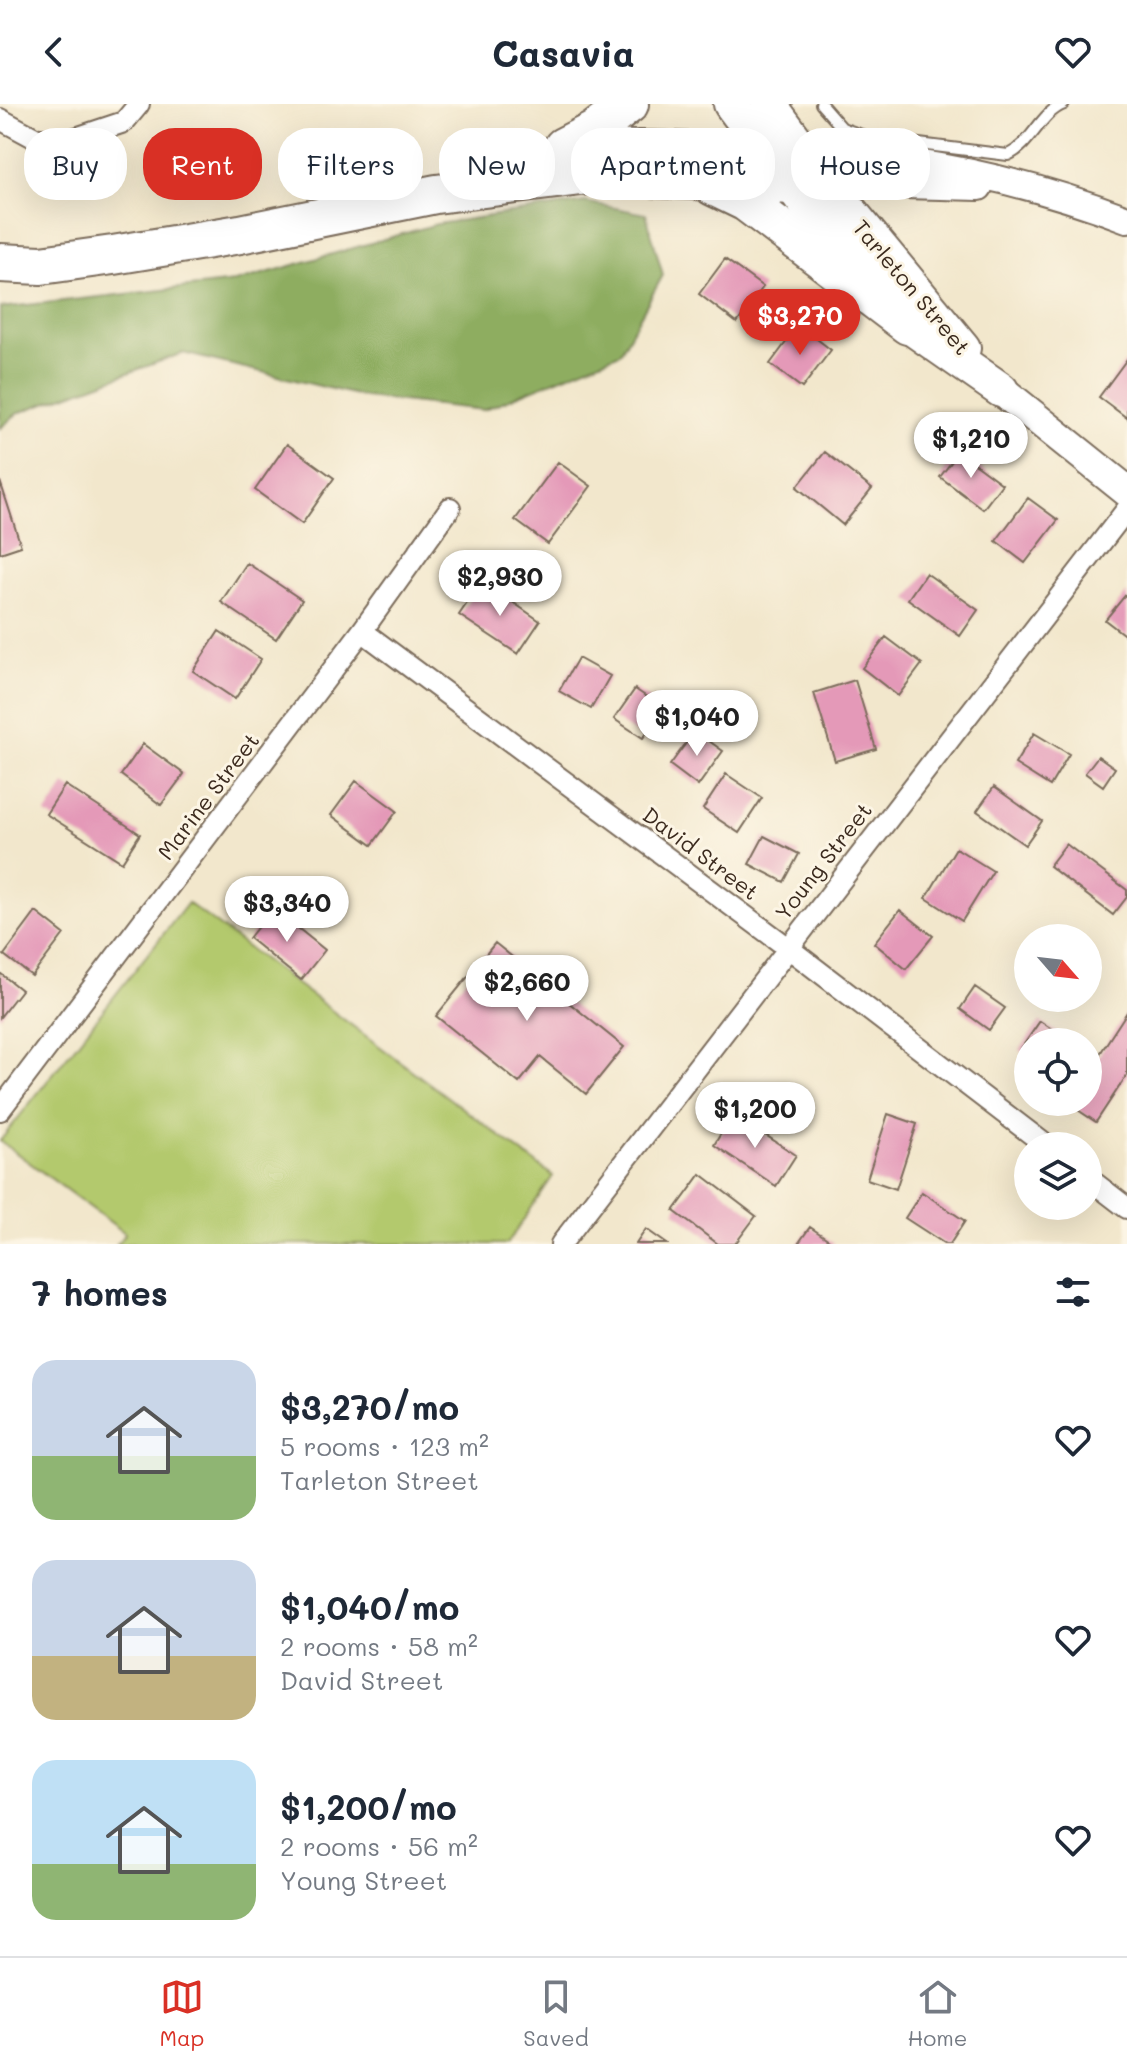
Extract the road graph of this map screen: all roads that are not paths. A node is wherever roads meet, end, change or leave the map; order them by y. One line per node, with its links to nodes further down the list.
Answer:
1 (139, 104): 7 (street)
2 (629, 104): 10 (highway)
3 (731, 104): 8 (highway, Tarleton Street)
4 (769, 104): 9 (highway, Tarleton Street)
5 (821, 104): 6 (lane)
6 (1058, 104)
7 (0, 119)
8 (749, 128)
9 (791, 143)
10 (555, 150)
11 (930, 164): 14 (street)
12 (571, 177): 16 (highway)
13 (930, 184): 14 (street)
14 (1030, 190): 20 (street)
15 (439, 193): 16 (highway)
16 (436, 194): 21 (highway)
17 (741, 200): 24 (highway)
18 (825, 200): 24 (highway, Tarleton Street)
19 (831, 200): 25 (highway, Tarleton Street)
20 (1127, 219)
21 (240, 234): 22 (highway); 23 (highway)
22 (0, 242)
23 (0, 263)
24 (908, 325): 25 (highway, Tarleton Street)
25 (1001, 390): 26 (main road, Tarleton Street)
26 (1127, 491)
27 (450, 508): 29 (street, Marine Street)
28 (1127, 509): 30 (street, Young Street)
29 (362, 631): 30 (street, David Street); 31 (street, Marine Street)
30 (787, 947): 32 (street, David Street); 35 (street, Young Street)
31 (0, 1110)
32 (1029, 1132)
33 (1102, 1189): 34 (street)
34 (1127, 1208)
35 (561, 1244)

